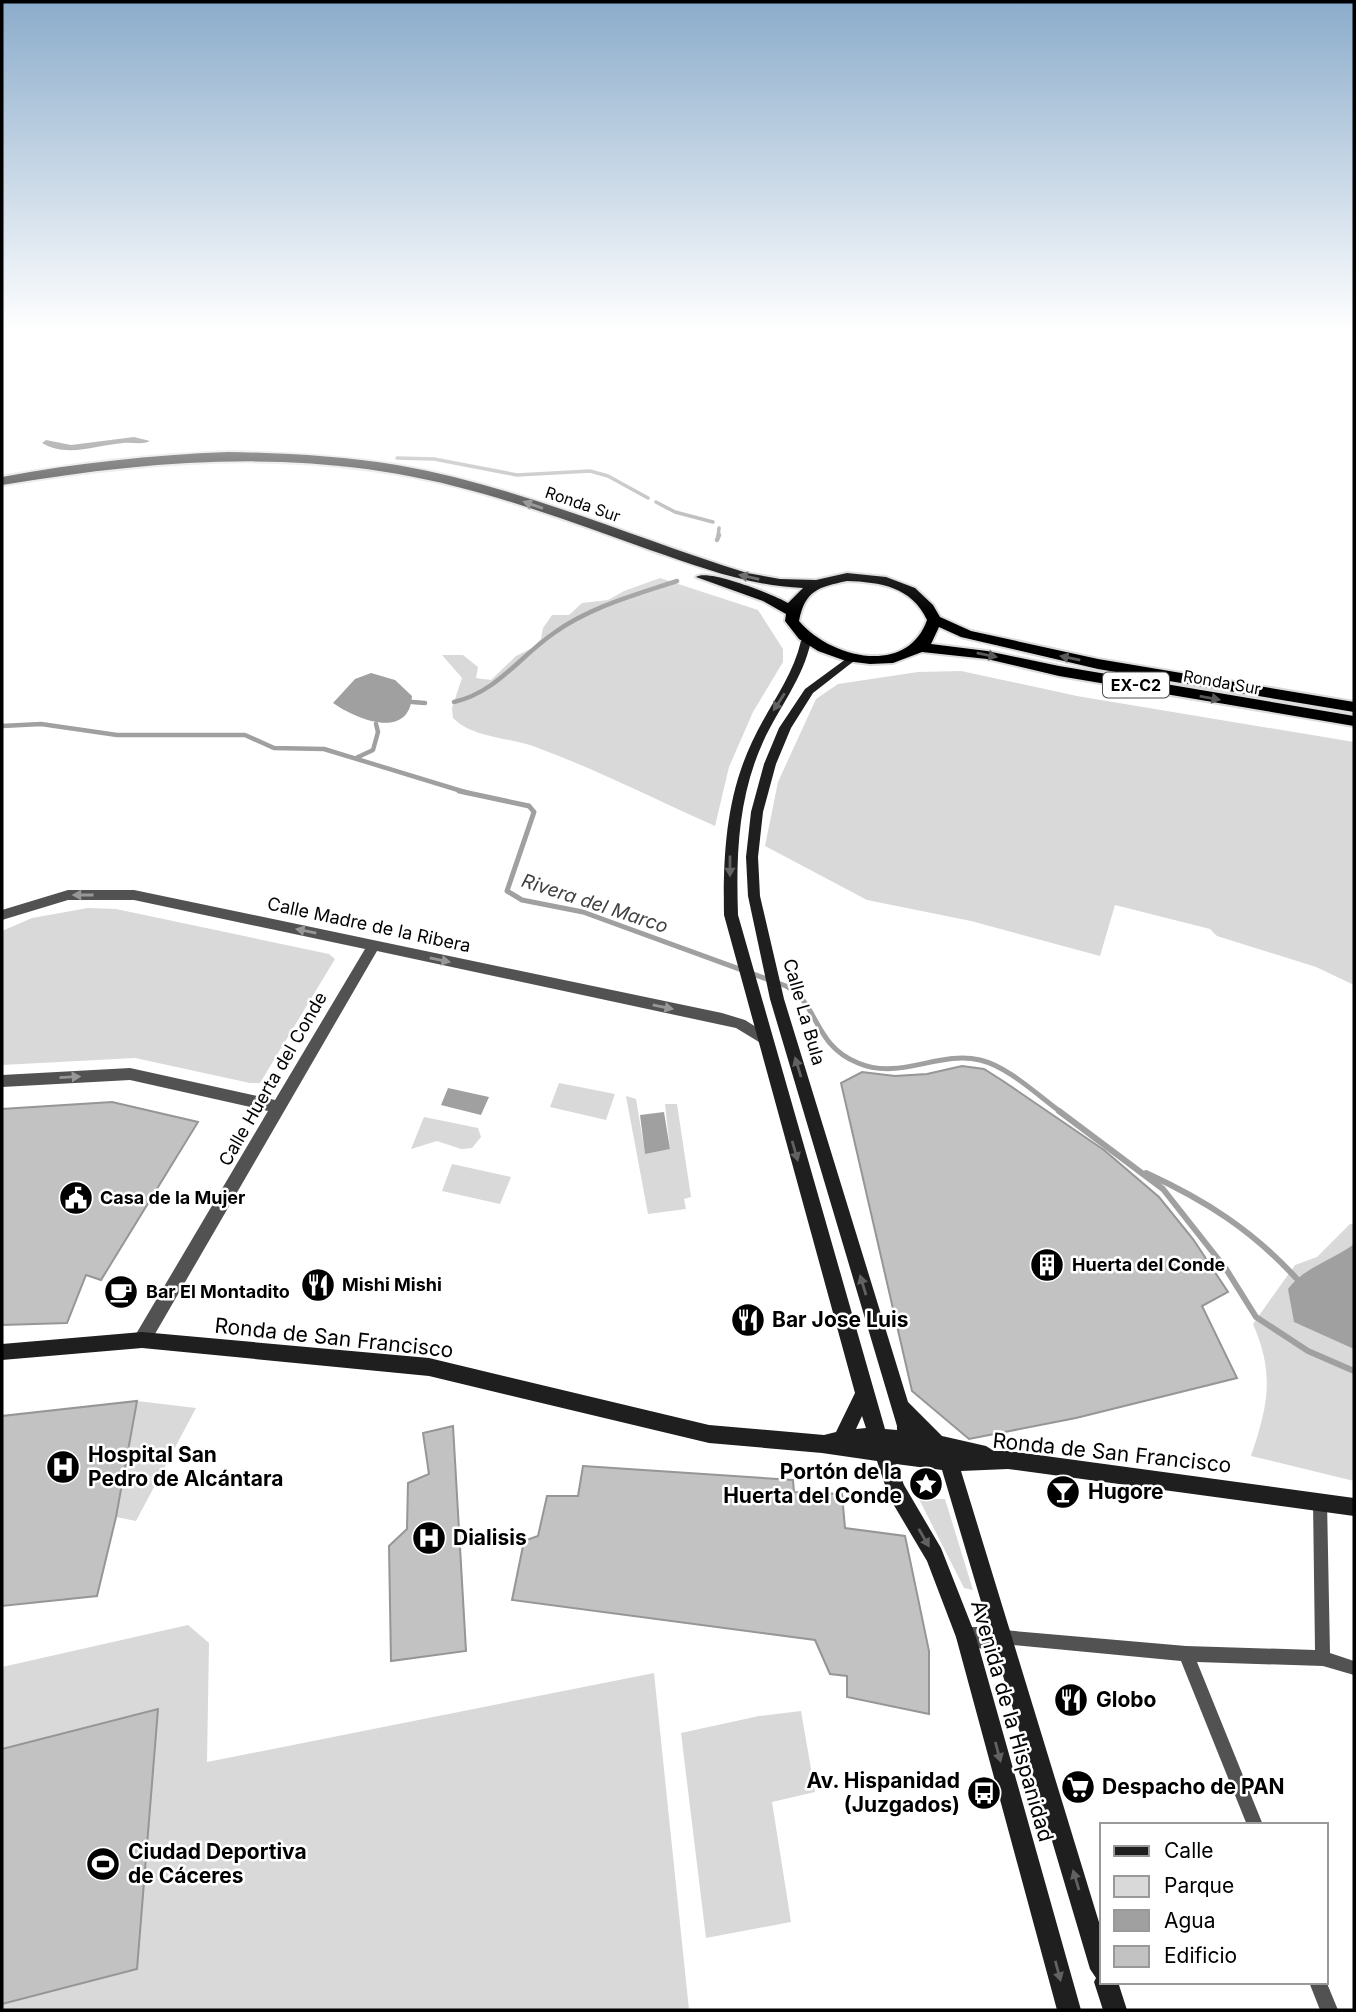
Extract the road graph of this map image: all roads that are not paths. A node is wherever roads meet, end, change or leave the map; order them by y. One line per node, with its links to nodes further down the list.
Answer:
1 (146, 441): 2 (street)
2 (46, 443)
3 (2, 481): 5 (highway, Ronda Sur / EX-C2, one-way to 3)
4 (2, 490): 6 (highway, Ronda Sur)
5 (816, 584): 6 (highway); 7 (highway, EX-C2)
6 (792, 611): 8 (highway)
7 (934, 620): 9 (highway); 11 (highway, Ronda Sur / EX-C2, one-way to 7)
8 (806, 640): 10 (highway, EX-C2); 15 (main road, one-way to 15)
9 (919, 647): 10 (highway, EX-C2); 12 (highway, Ronda Sur / EX-C2, one-way to 12)
10 (850, 659): 21 (main road, Calle La Bula, one-way to 10)
11 (1354, 707)
12 (1354, 721)
13 (2, 915): 14 (street, Calle Madre de la Ribera, one-way to 13)
14 (373, 946): 15 (street, Calle Madre de la Ribera, one-way to 15); 17 (street, Calle Huerta del Conde)
15 (764, 1039): 20 (main road, one-way to 20)
16 (2, 1081): 17 (street, one-way to 17)
17 (278, 1107): 18 (street, Calle Huerta del Conde)
18 (142, 1340): 19 (main road, Ronda de San Francisco); 24 (main road, Ronda de San Francisco)
19 (2, 1352)
20 (864, 1394): 22 (main road); 25 (main road)
21 (896, 1397): 23 (main road, Calle La Bula); 26 (main road, Calle La Bula)
22 (842, 1439): 24 (main road, Ronda de San Francisco); 25 (main road, Ronda de San Francisco)
23 (905, 1440): 25 (main road); 26 (main road, Ronda de San Francisco)
24 (822, 1444): 25 (main road, Ronda de San Francisco)
25 (881, 1446): 26 (main road, Ronda de San Francisco); 29 (main road, Avenida de la Hispanidad, one-way to 29)
26 (944, 1453): 27 (main road, Ronda de San Francisco); 30 (main road, Avenida de la Hispanidad)
27 (1320, 1501): 28 (main road, Ronda de San Francisco); 32 (street)
28 (1354, 1507)
29 (966, 1637): 30 (street); 38 (main road, Avenida de la Hispanidad, one-way to 38)
30 (1003, 1637): 31 (street); 35 (main road, Avenida de la Hispanidad, one-way to 30)
31 (1186, 1654): 32 (street); 34 (street)
32 (1323, 1658): 33 (street)
33 (1354, 1668)
34 (1254, 1823)
35 (1100, 1962)
36 (1107, 1984): 39 (main road)
37 (1319, 1984): 40 (street)
38 (1069, 2010)
39 (1115, 2010)
40 (1329, 2010)

